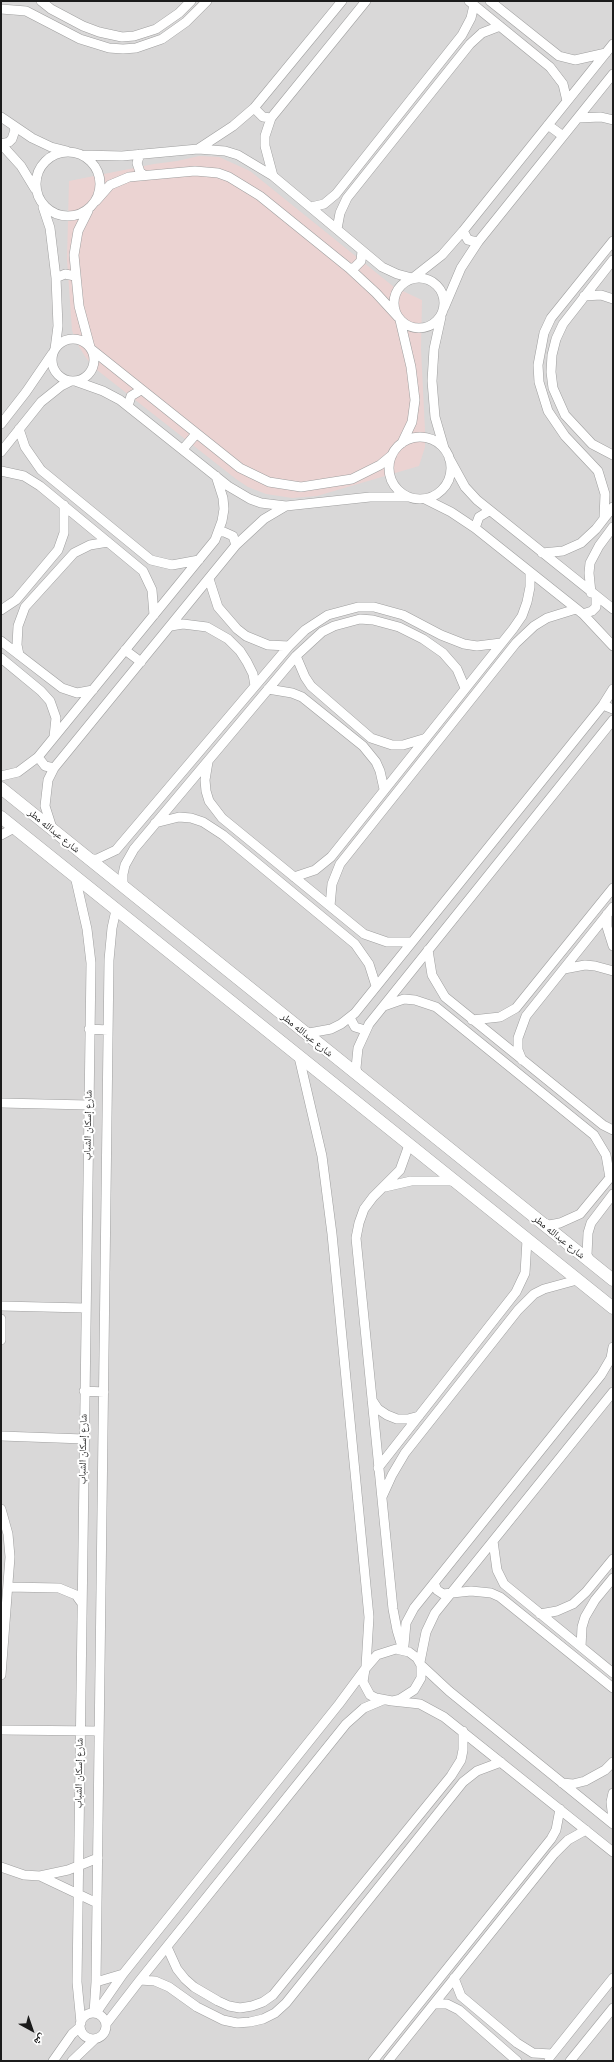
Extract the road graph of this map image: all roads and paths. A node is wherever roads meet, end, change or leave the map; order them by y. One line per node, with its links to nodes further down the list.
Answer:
1 (191, 1): 11 (street)
2 (207, 1): 12 (street)
3 (342, 1): 19 (street)
4 (366, 1): 21 (street)
5 (490, 1): 15 (street)
6 (42, 3): 9 (street); 11 (street)
7 (471, 3): 10 (street); 37 (street)
8 (1, 9): 9 (street)
9 (36, 14): 12 (street)
10 (500, 26): 16 (street); 39 (street)
11 (156, 29): 12 (street)
12 (162, 39)
13 (613, 44): 14 (street)
14 (606, 53): 15 (street); 18 (street)
15 (559, 56): 16 (street)
16 (550, 67): 18 (street)
17 (613, 74): 22 (street)
18 (567, 102): 24 (street)
19 (254, 108): 21 (street); 28 (street)
20 (1, 117): 25 (street)
21 (271, 118): 33 (street)
22 (578, 118): 23 (street); 26 (street)
23 (613, 120)
24 (548, 125): 26 (street); 40 (street)
25 (14, 127): 27 (street); 29 (street)
26 (563, 136): 42 (street)
27 (1, 144): 34 (street)
28 (198, 149): 30 (street); 33 (street)
29 (72, 152): 31 (street); 34 (street)
30 (140, 154): 31 (street); 32 (street)
31 (82, 155): 35 (street)
32 (144, 175): 35 (street); 45 (street)
33 (273, 176): 37 (street)
34 (37, 194): 36 (street)
35 (96, 201): 38 (street)
36 (42, 204): 38 (street); 47 (street)
37 (311, 207): 39 (street)
38 (89, 209): 46 (street)
39 (337, 229): 43 (street)
40 (463, 231): 42 (street); 48 (street)
41 (613, 241): 73 (street)
42 (478, 242): 51 (street)
43 (362, 251): 45 (street); 48 (street)
44 (613, 260): 49 (street)
45 (349, 268): 52 (street)
46 (75, 276): 47 (street); 53 (street)
47 (56, 278): 54 (street)
48 (413, 278): 51 (street); 52 (street)
49 (584, 296): 50 (street); 68 (street)
50 (613, 299)
51 (443, 312): 52 (street); 56 (street)
52 (399, 318): 57 (street)
53 (91, 348): 54 (street); 55 (street); 58 (street)
54 (55, 350): 55 (street); 59 (street)
55 (73, 381): 60 (street); 61 (street)
56 (432, 381): 57 (street); 67 (street)
57 (414, 383): 65 (street)
58 (141, 390): 60 (street); 64 (street)
59 (16, 405): 61 (street); 62 (street)
60 (128, 406): 66 (street)
61 (31, 415): 63 (street)
62 (1, 424)
63 (19, 430): 69 (street); 74 (street)
64 (196, 434): 66 (street); 78 (street)
65 (402, 443): 67 (street); 70 (street)
66 (183, 449): 76 (street)
67 (444, 449): 72 (street)
68 (600, 450): 71 (street); 73 (street)
69 (1, 452)
70 (392, 455): 78 (street); 79 (street)
71 (613, 456)
72 (449, 458): 80 (street); 85 (street)
73 (590, 461): 86 (street)
74 (40, 470): 77 (street); 97 (street)
75 (1, 471): 77 (street)
76 (216, 476): 83 (street); 89 (street)
77 (32, 480): 82 (street)
78 (334, 483): 81 (street)
79 (409, 497): 80 (street); 81 (street)
80 (425, 499): 88 (street)
81 (337, 500): 83 (street)
82 (64, 505): 91 (street); 94 (street)
83 (286, 506): 92 (street)
84 (613, 507): 86 (street)
85 (489, 511): 88 (street); 95 (street)
86 (604, 518): 90 (street)
87 (613, 527): 93 (street)
88 (476, 528): 100 (street)
89 (219, 532): 92 (street); 98 (street)
90 (589, 536): 93 (street); 95 (street)
91 (108, 542): 96 (street); 99 (street)
92 (236, 545): 101 (street)
93 (598, 546): 102 (street)
94 (58, 550): 96 (street); 103 (street)
95 (542, 553): 102 (street)
96 (68, 559): 104 (street)
97 (151, 560): 98 (street); 99 (street)
98 (199, 560): 108 (street)
99 (143, 571): 108 (street)
100 (530, 572): 107 (street); 112 (street)
101 (209, 579): 110 (street); 111 (street)
102 (594, 595): 105 (street); 107 (street)
103 (16, 600): 104 (street); 106 (street)
104 (25, 607): 123 (street)
105 (613, 609)
106 (1, 610)
107 (580, 612): 115 (street); 120 (street)
108 (154, 615): 122 (street)
109 (315, 623): 113 (street); 114 (street); 119 (street)
110 (171, 626): 116 (street); 126 (street)
111 (237, 629): 116 (street); 119 (street)
112 (513, 629): 115 (street); 118 (street)
113 (322, 632): 121 (street); 124 (street)
114 (442, 635): 118 (street); 121 (street)
115 (522, 637): 164 (street)
116 (228, 639): 128 (street)
117 (1, 641): 123 (street)
118 (502, 643): 129 (street)
119 (289, 646): 128 (street)
120 (613, 646)
121 (434, 647): 129 (street)
122 (125, 650): 126 (street); 132 (street)
123 (19, 655): 127 (street)
124 (296, 656): 130 (street); 134 (street)
125 (1, 658): 133 (street)
126 (141, 662): 147 (street)
127 (54, 684): 132 (street); 133 (street)
128 (254, 686): 135 (street)
129 (465, 688): 143 (street)
130 (268, 689): 136 (street); 139 (street)
131 (613, 689): 137 (street)
132 (93, 690): 141 (street)
133 (45, 694): 141 (street)
134 (319, 694): 136 (street); 142 (street)
135 (241, 702): 139 (street); 159 (street)
136 (311, 704): 144 (street)
137 (603, 705): 138 (street); 158 (street)
138 (613, 709)
139 (250, 710): 146 (street)
140 (613, 720): 160 (street)
141 (54, 737): 145 (street)
142 (371, 738): 143 (street); 144 (street)
143 (424, 739): 150 (street)
144 (363, 746): 150 (street)
145 (38, 756): 147 (street); 148 (street)
146 (209, 760): 152 (street); 153 (street)
147 (54, 768): 155 (street)
148 (1, 776)
149 (1, 788): 155 (street, شارع عبدالله مطر)
150 (384, 789): 162 (street)
151 (1, 818): 154 (street)
152 (155, 823): 156 (street); 161 (street)
153 (231, 826): 156 (street); 166 (street)
154 (14, 828): 157 (street); 165 (street)
155 (52, 829): 163 (street, شارع عبدالله مطر)
156 (224, 835): 174 (street)
157 (1, 836)
158 (497, 837): 160 (street); 175 (street)
159 (124, 842): 161 (street); 163 (street)
160 (511, 847): 178 (street)
161 (134, 849): 167 (street)
162 (331, 857): 164 (street); 166 (street)
163 (88, 859): 167 (street, شارع عبدالله مطر)
164 (340, 864): 169 (street)
165 (74, 876): 170 (street); 189 (street, شارع إسكان الشباب)
166 (294, 877): 169 (street)
167 (126, 889): 173 (street, شارع عبدالله مطر)
168 (612, 890): 185 (street)
169 (330, 906): 172 (street)
170 (116, 910): 177 (street); 191 (street, شارع إسكان الشباب)
171 (610, 910): 176 (street); 179 (street)
172 (353, 926): 174 (street); 175 (street)
173 (176, 930): 177 (street); 190 (street, شارع عبدالله مطر)
174 (346, 935): 181 (street)
175 (412, 942): 181 (street)
176 (613, 946)
177 (162, 947): 193 (street)
178 (428, 950): 182 (street); 183 (street)
179 (564, 969): 180 (street); 186 (street)
180 (613, 971)
181 (376, 986): 187 (street)
182 (444, 997): 184 (street); 188 (street)
183 (383, 1006): 184 (street); 192 (street)
184 (436, 1007): 200 (street)
185 (516, 1008): 186 (street); 188 (street)
186 (526, 1016): 194 (street)
187 (350, 1018): 190 (street); 192 (street)
188 (472, 1020): 194 (street)
189 (89, 1029): 191 (street); 197 (street, شارع إسكان الشباب)
190 (300, 1029): 195 (street, شارع عبدالله مطر)
191 (108, 1030): 225 (street, شارع إسكان الشباب)
192 (365, 1030): 195 (street)
193 (299, 1057): 201 (street); 252 (street)
194 (522, 1060): 198 (street)
195 (358, 1076): 205 (street, شارع عبدالله مطر)
196 (1, 1103): 197 (street)
197 (88, 1105): 218 (street, شارع إسكان الشباب)
198 (603, 1125): 199 (street); 200 (street)
199 (613, 1130)
200 (594, 1136): 202 (street)
201 (409, 1145): 203 (street); 204 (street)
202 (611, 1176): 207 (street)
203 (454, 1181): 204 (street); 208 (street)
204 (384, 1187): 227 (street)
205 (502, 1192): 208 (street); 210 (street, شارع عبدالله مطر)
206 (613, 1194): 209 (street)
207 (588, 1206): 209 (street); 210 (street)
208 (488, 1208): 211 (street)
209 (597, 1214): 212 (street)
210 (540, 1222): 212 (street, شارع عبدالله مطر)
211 (527, 1240): 213 (street); 215 (street)
212 (592, 1263): 214 (street, شارع عبدالله مطر)
213 (577, 1280): 216 (street); 219 (street)
214 (613, 1280)
215 (516, 1292): 216 (street); 228 (street)
216 (526, 1302): 232 (street)
217 (1, 1306): 218 (street)
218 (85, 1308): 224 (street, شارع إسكان الشباب)
219 (613, 1308)
220 (1, 1319): 221 (street)
221 (1, 1340)
222 (613, 1347): 223 (street)
223 (609, 1369): 239 (street)
224 (84, 1391): 225 (street); 231 (street, شارع إسكان الشباب)
225 (104, 1392): 259 (street, شارع إسكان الشباب)
226 (613, 1392): 236 (street)
227 (371, 1400): 228 (street); 233 (street)
228 (419, 1416): 229 (street)
229 (404, 1434): 232 (street); 233 (street)
230 (1, 1436): 231 (street)
231 (84, 1439): 245 (street, شارع إسكان الشباب)
232 (414, 1441): 234 (street)
233 (378, 1468): 234 (street)
234 (382, 1498): 249 (street)
235 (1, 1509): 240 (street)
236 (493, 1542): 242 (street); 243 (street)
237 (613, 1559): 241 (street)
238 (613, 1578): 244 (street)
239 (434, 1583): 242 (street); 249 (street)
240 (8, 1587): 245 (street); 250 (street)
241 (586, 1592): 244 (street); 247 (street)
242 (450, 1594): 246 (street); 251 (street)
243 (515, 1594): 246 (street); 247 (street)
244 (595, 1600): 248 (street)
245 (81, 1602): 258 (street, شارع إسكان الشباب)
246 (508, 1603): 255 (street)
247 (540, 1614): 248 (street)
248 (581, 1647): 253 (street)
249 (404, 1650): 251 (street); 252 (street)
250 (2, 1652): 254 (street)
251 (420, 1664): 256 (street); 263 (street)
252 (365, 1667): 256 (street); 277 (street)
253 (613, 1673)
254 (1, 1674)
255 (613, 1688)
256 (388, 1700): 260 (street); 276 (street)
257 (1, 1730): 258 (street)
258 (80, 1731): 259 (street); 271 (street, شارع إسكان الشباب)
259 (99, 1731): 270 (street, شارع إسكان الشباب)
260 (463, 1731): 261 (street); 276 (street)
261 (501, 1762): 265 (street); 280 (street)
262 (613, 1762): 263 (street)
263 (562, 1783): 267 (street)
264 (613, 1793): 266 (street)
265 (560, 1809): 268 (street); 292 (street)
266 (613, 1820)
267 (613, 1824)
268 (586, 1830): 269 (street); 278 (street)
269 (613, 1852)
270 (98, 1858): 271 (street); 275 (street, شارع إسكان الشباب)
271 (78, 1866): 273 (street); 274 (street, شارع إسكان الشباب)
272 (1, 1867): 273 (street)
273 (40, 1876): 274 (street)
274 (78, 1893): 275 (street); 286 (street, شارع إسكان الشباب)
275 (97, 1904): 281 (street, شارع إسكان الشباب)
276 (167, 1947): 280 (street)
277 (123, 1974): 281 (street); 284 (street)
278 (454, 1978): 282 (street); 289 (street)
279 (613, 1978): 289 (street)
280 (140, 1980): 285 (street)
281 (96, 1982): 284 (street, شارع إسكان الشباب)
282 (434, 2004): 293 (street); 294 (street)
283 (613, 2008): 295 (street)
284 (95, 2013): 285 (street); 286 (street)
285 (106, 2024): 287 (street)
286 (80, 2025): 287 (street); 290 (street)
287 (95, 2039): 288 (street)
288 (82, 2057): 291 (street)
289 (549, 2058)
290 (52, 2061)
291 (72, 2061)
292 (373, 2061)
293 (388, 2061)
294 (517, 2061)
295 (570, 2061)

